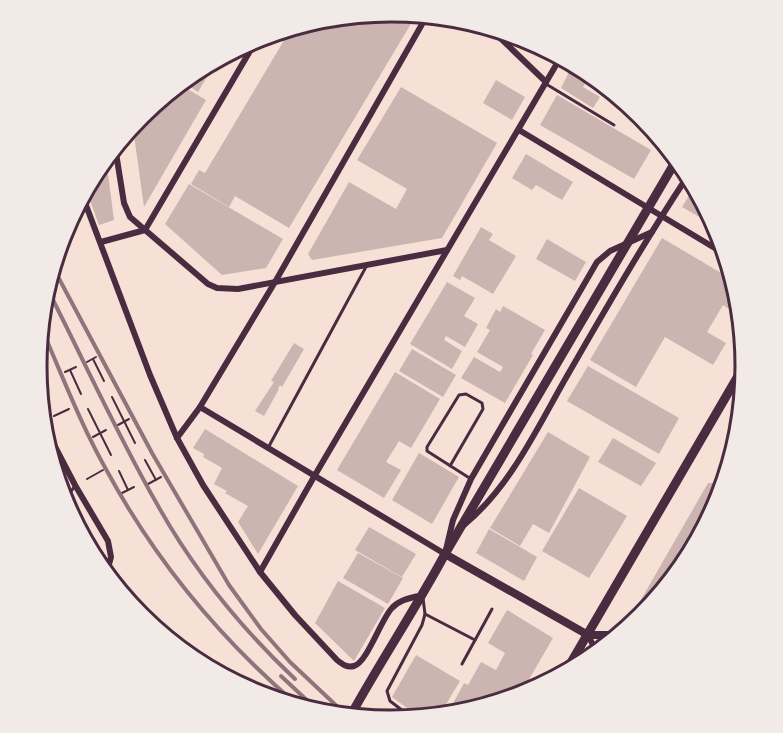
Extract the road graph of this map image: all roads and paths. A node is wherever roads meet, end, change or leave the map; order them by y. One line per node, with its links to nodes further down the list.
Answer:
1 (422, 24): 19 (street)
2 (504, 42): 5 (street)
3 (248, 54): 13 (street)
4 (556, 65): 5 (street)
5 (545, 83): 6 (lane); 7 (street)
6 (614, 124)
7 (519, 130): 12 (street); 17 (street)
8 (117, 159): 13 (street)
9 (672, 167): 58 (main road)
10 (683, 184): 12 (street)
11 (87, 207): 15 (street)
12 (662, 216): 14 (street); 16 (street)
13 (145, 230): 15 (street); 19 (street)
14 (652, 232): 49 (street); 58 (street)
15 (101, 242): 38 (street)
16 (714, 247)
17 (447, 250): 18 (street); 47 (street)
18 (367, 266): 19 (street); 40 (lane)
19 (275, 282): 28 (street)
20 (87, 362): 24 (path)
21 (75, 367): 22 (path)
22 (70, 370): 23 (path); 26 (path)
23 (65, 372)
24 (104, 381)
25 (735, 383): 65 (main road)
26 (81, 394)
27 (112, 397): 33 (path)
28 (200, 408): 38 (street); 40 (street)
29 (69, 409): 31 (path)
30 (88, 409): 36 (path)
31 (54, 416)
32 (129, 419): 33 (path)
33 (124, 422): 34 (path); 39 (path)
34 (118, 424)
35 (106, 430): 36 (path)
36 (99, 433): 37 (path); 42 (path)
37 (93, 437)
38 (177, 438): 61 (street)
39 (135, 443)
40 (268, 448): 47 (street)
41 (58, 453): 53 (street)
42 (111, 455)
43 (145, 460): 51 (path)
44 (450, 466): 44 (lane); 49 (lane)
45 (103, 470): 50 (path)
46 (119, 471): 55 (path)
47 (315, 475): 59 (street); 61 (street)
48 (161, 477): 51 (path)
49 (471, 478): 59 (street)
50 (87, 479)
51 (156, 480): 52 (path)
52 (148, 484)
53 (75, 485): 56 (lane); 60 (street)
54 (134, 487): 55 (path)
55 (128, 490): 57 (path)
56 (71, 491)
57 (122, 493)
58 (459, 530): 59 (main road)
59 (445, 554): 62 (main road); 65 (street)
60 (109, 563)
61 (260, 572): 62 (street)
62 (423, 595): 64 (lane); 71 (main road)
63 (492, 609): 67 (lane)
64 (425, 614): 67 (lane); 72 (lane)
65 (588, 635): 66 (street); 68 (street); 69 (main road)
66 (606, 635)
67 (475, 640): 70 (lane)
68 (593, 645)
69 (574, 658)
70 (462, 664)
71 (354, 709)
72 (401, 710)

